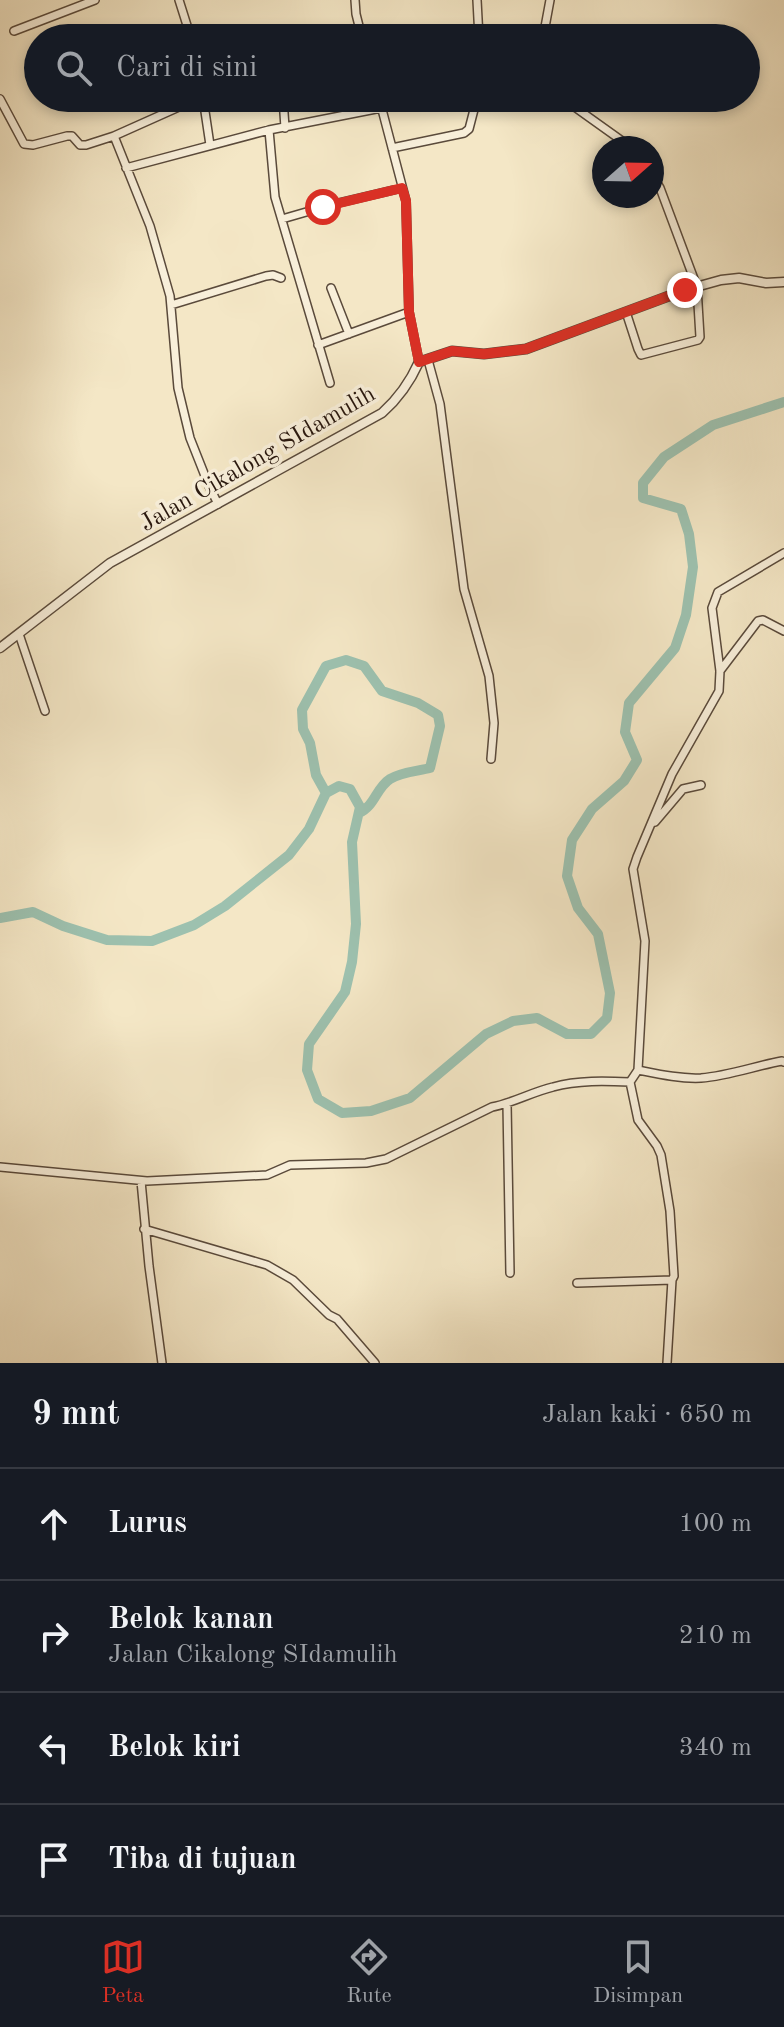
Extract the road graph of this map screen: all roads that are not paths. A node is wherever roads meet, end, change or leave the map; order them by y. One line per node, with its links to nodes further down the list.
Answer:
1 (95, 0): 6 (street)
2 (179, 0): 7 (street)
3 (355, 0): 8 (street)
4 (477, 0): 9 (street)
5 (550, 0): 10 (street)
6 (32, 24)
7 (187, 24)
8 (358, 24)
9 (478, 24)
10 (546, 24)
11 (24, 27): 12 (street)
12 (14, 31)
13 (0, 99): 23 (street)
14 (169, 112): 23 (street)
15 (204, 112): 25 (street)
16 (284, 112): 21 (street)
17 (362, 112): 21 (street)
18 (382, 112): 26 (street)
19 (473, 112): 26 (street)
20 (582, 112): 24 (street)
21 (285, 128): 22 (street)
22 (269, 130): 25 (street); 30 (street)
23 (114, 136): 27 (street)
24 (615, 136)
25 (210, 145): 27 (street)
26 (392, 148): 28 (street)
27 (126, 168): 35 (street)
28 (402, 188): 30 (street); 36 (street)
29 (664, 199): 33 (street)
30 (282, 219): 39 (street)
31 (281, 278): 35 (street)
32 (784, 282): 33 (street)
33 (697, 287): 37 (street); 37 (street)
34 (331, 288): 38 (street)
35 (171, 305): 42 (street)
36 (409, 312): 38 (street); 40 (street)
37 (626, 312): 40 (street)
38 (349, 334): 39 (street)
39 (318, 345): 41 (street)
40 (424, 361): 42 (street, Jalan Cikalong SIdamulih); 49 (street)
41 (330, 383)
42 (218, 504): 45 (street, Jalan Cikalong SIdamulih)
43 (784, 553): 47 (street)
44 (784, 631): 47 (street)
45 (19, 634): 46 (street, Jalan Cikalong SIdamulih); 48 (street)
46 (0, 648)
47 (720, 671): 51 (street)
48 (45, 711)
49 (491, 759)
50 (701, 785): 51 (street)
51 (644, 841): 53 (street)
52 (784, 1062): 53 (street)
53 (638, 1070): 54 (street)
54 (630, 1082): 55 (street); 60 (street)
55 (507, 1104): 57 (street); 59 (street)
56 (0, 1167): 57 (street)
57 (141, 1181): 58 (street)
58 (144, 1229): 62 (street); 63 (street)
59 (510, 1273)
60 (672, 1280): 61 (street); 64 (street)
61 (577, 1283)
62 (162, 1363)
63 (375, 1363)
64 (667, 1363)

